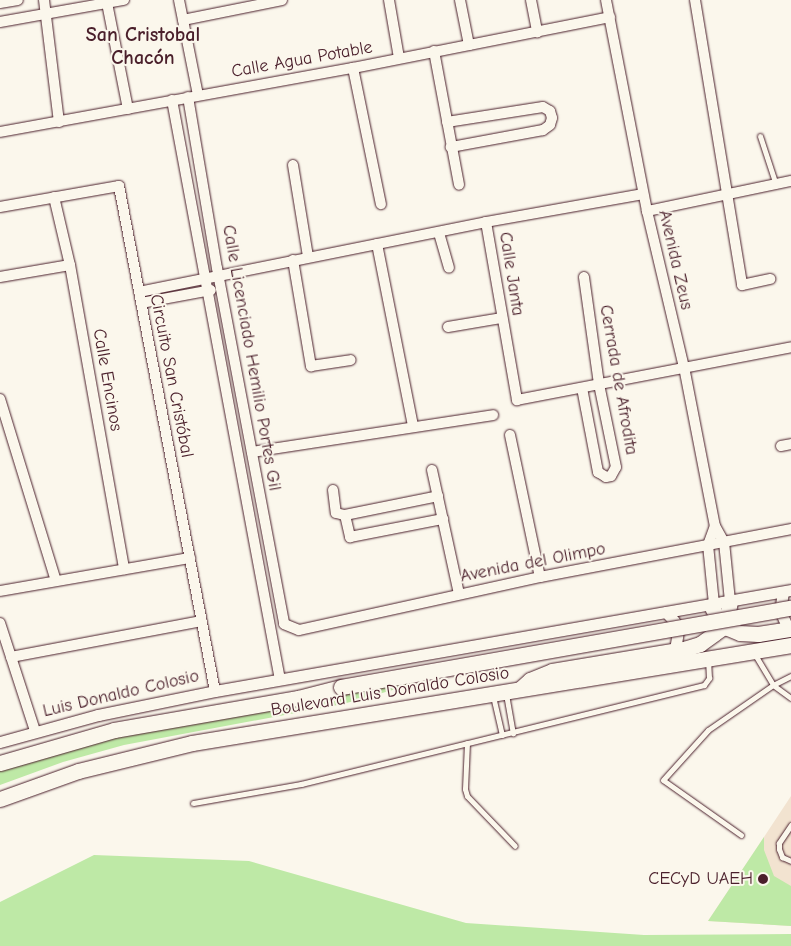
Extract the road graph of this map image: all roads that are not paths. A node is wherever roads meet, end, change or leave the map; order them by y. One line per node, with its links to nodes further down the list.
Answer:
1 (18, 0): 11 (street)
2 (44, 0): 13 (street)
3 (124, 0): 12 (street)
4 (179, 0): 15 (street, Calle Licenciado Hemilio Portes Gil)
5 (282, 0): 15 (street)
6 (389, 0): 20 (street)
7 (460, 0): 18 (street)
8 (531, 0): 17 (street)
9 (606, 0): 14 (street, Avenida Zeus)
10 (695, 0): 35 (street)
11 (0, 3)
12 (107, 3): 13 (street); 24 (street)
13 (45, 14): 16 (street); 25 (street)
14 (610, 17): 17 (street, Calle Agua Potable); 34 (street, Avenida Zeus)
15 (183, 20): 22 (street, Calle Licenciado Hemilio Portes Gil)
16 (0, 22)
17 (537, 32): 18 (street, Calle Agua Potable)
18 (469, 44): 19 (street, Calle Agua Potable)
19 (434, 51): 20 (street, Calle Agua Potable); 26 (street)
20 (399, 58): 21 (street, Calle Agua Potable)
21 (353, 68): 22 (street, Calle Agua Potable); 37 (street)
22 (193, 96): 23 (street, Calle Agua Potable); 47 (street, Calle Licenciado Hemilio Portes Gil)
23 (172, 100): 24 (street, Calle Agua Potable); 50 (street)
24 (128, 109): 25 (street, Calle Agua Potable)
25 (59, 122): 27 (street, Calle Agua Potable)
26 (446, 122): 29 (street); 29 (street)
27 (0, 132)
28 (760, 136): 32 (lane)
29 (451, 147): 33 (street)
30 (293, 165): 43 (street)
31 (791, 181): 32 (street)
32 (776, 185): 35 (street)
33 (459, 186)
34 (643, 194): 39 (street, Avenida Zeus); 40 (street, Calle Janta)
35 (729, 195): 39 (street); 51 (street)
36 (54, 197): 38 (street, Circuito San Cristóbal); 45 (street, Calle Encinos); 54 (street, Circuito San Cristóbal)
37 (381, 204)
38 (0, 207)
39 (646, 211): 60 (street, Avenida Zeus)
40 (486, 222): 41 (street); 56 (street, Calle Janta)
41 (439, 233): 42 (street); 46 (street)
42 (377, 244): 43 (street); 65 (street)
43 (308, 257): 44 (street)
44 (293, 260): 47 (street); 59 (street)
45 (70, 265): 48 (street); 78 (street, Calle Encinos)
46 (448, 268)
47 (218, 275): 50 (street); 52 (street, Calle Licenciado Hemilio Portes Gil)
48 (0, 277)
49 (584, 277): 61 (street, Cerrada de Afrodita)
50 (204, 278): 53 (street); 54 (street)
51 (770, 279)
52 (220, 288): 53 (street); 67 (street, Calle Licenciado Hemilio Portes Gil)
53 (206, 291): 55 (street); 99 (street)
54 (138, 292): 55 (street, Circuito San Cristóbal)
55 (141, 303): 77 (street, Circuito San Cristóbal)
56 (502, 318): 57 (street); 62 (street, Calle Janta)
57 (448, 327)
58 (791, 347): 60 (street)
59 (351, 360)
60 (684, 367): 61 (street); 73 (street, Avenida Zeus)
61 (599, 384): 62 (street); 62 (street, Cerrada de Afrodita)
62 (582, 388)
63 (0, 399): 80 (street)
64 (493, 415): 65 (street)
65 (413, 426): 67 (street)
66 (510, 435): 79 (street)
67 (252, 452): 90 (street, Calle Licenciado Hemilio Portes Gil)
68 (432, 470): 70 (street)
69 (333, 490): 71 (street)
70 (438, 496): 71 (street); 72 (street)
71 (341, 514): 72 (street)
72 (443, 518): 83 (street)
73 (715, 526): 75 (street, Avenida Zeus); 76 (street)
74 (791, 529): 75 (street, Avenida del Olimpo)
75 (724, 542): 76 (street, Avenida del Olimpo); 84 (street, Avenida Zeus)
76 (708, 545): 79 (street, Avenida del Olimpo); 85 (street)
77 (190, 558): 78 (street); 88 (street, Circuito San Cristóbal)
78 (124, 569): 80 (street)
79 (540, 577): 83 (street, Avenida del Olimpo)
80 (56, 581): 81 (street)
81 (0, 591)
82 (787, 591): 84 (street, Luis Donaldo Colosio); 92 (street)
83 (459, 594): 90 (street, Avenida del Olimpo)
84 (730, 601): 85 (street, Luis Donaldo Colosio); 91 (main road)
85 (714, 604): 87 (street, Luis Donaldo Colosio); 91 (main road)
86 (791, 608): 109 (main road, Boulevard Luis Donaldo Colosio, bridge)
87 (666, 612): 94 (street); 99 (street, Luis Donaldo Colosio)
88 (202, 621): 96 (street); 101 (street, Circuito San Cristóbal)
89 (0, 622): 96 (street)
90 (284, 624)
91 (724, 624): 92 (main road); 94 (main road)
92 (790, 630)
93 (791, 645): 95 (main road, Boulevard Luis Donaldo Colosio)
94 (675, 651): 102 (main road)
95 (753, 652): 97 (main road, Boulevard Luis Donaldo Colosio); 100 (lane)
96 (12, 657): 104 (street)
97 (708, 660): 102 (main road, Boulevard Luis Donaldo Colosio); 105 (lane)
98 (791, 676): 100 (lane)
99 (280, 680): 101 (street, Luis Donaldo Colosio)
100 (773, 685): 103 (lane); 113 (lane)
101 (215, 691): 104 (street, Luis Donaldo Colosio)
102 (506, 691): 105 (lane); 106 (lane); 110 (main road, Boulevard Luis Donaldo Colosio)
103 (791, 698)
104 (35, 731): 107 (street, Luis Donaldo Colosio)
105 (513, 733): 106 (lane)
106 (502, 736): 108 (lane)
107 (0, 742)
108 (467, 743): 111 (lane); 114 (lane)
109 (0, 763)
110 (0, 800)
111 (193, 803)
112 (791, 825): 115 (lane)
113 (741, 835)
114 (515, 846)
115 (791, 861)

